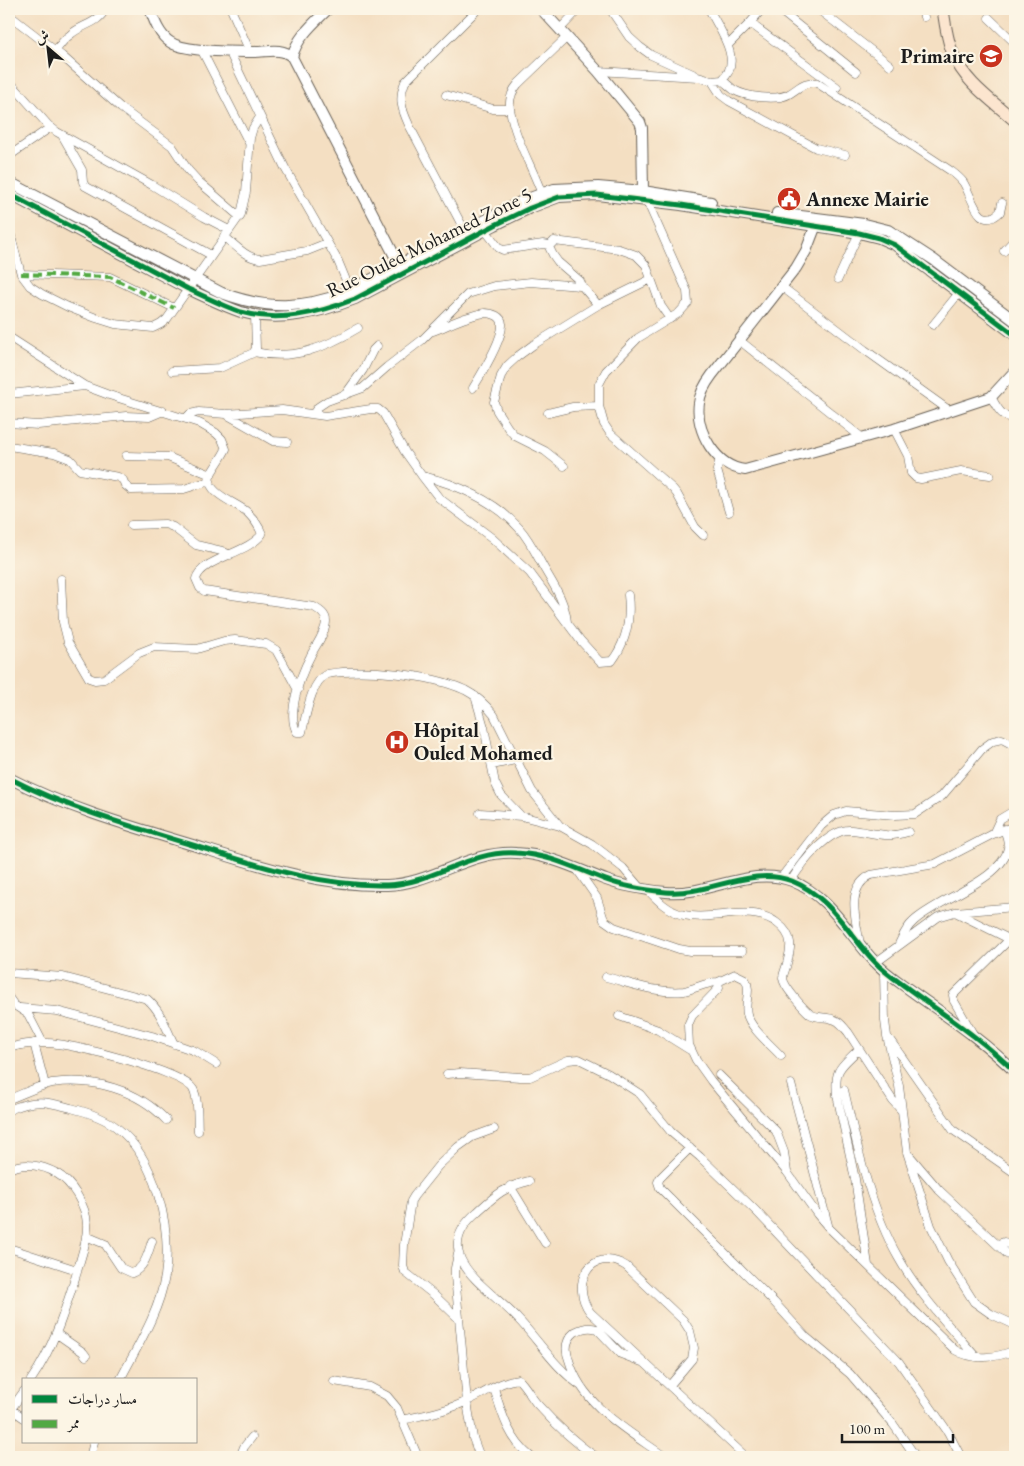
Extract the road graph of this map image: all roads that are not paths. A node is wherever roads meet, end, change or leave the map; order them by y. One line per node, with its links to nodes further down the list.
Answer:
1 (105, 9): 22 (street)
2 (150, 9): 21 (street)
3 (232, 9): 24 (street)
4 (328, 9): 25 (street)
5 (478, 9): 55 (street)
6 (541, 9): 17 (street)
7 (578, 9): 17 (street)
8 (610, 9): 29 (street)
9 (710, 9): 20 (street)
10 (762, 9): 16 (street)
11 (778, 9): 28 (street)
12 (818, 9): 26 (street)
13 (943, 9): 37 (main road)
14 (9, 15): 22 (street)
15 (989, 18): 19 (street)
16 (750, 23): 20 (street); 33 (street)
17 (560, 29): 18 (street)
18 (567, 37): 27 (street); 35 (street)
19 (1015, 43)
20 (728, 45): 30 (street)
21 (201, 49): 23 (street); 40 (street)
22 (56, 50): 49 (street)
23 (229, 51): 24 (street); 36 (street)
24 (250, 52): 25 (street)
25 (292, 57): 61 (street)
26 (890, 65)
27 (598, 71): 29 (street); 44 (street)
28 (856, 72)
29 (698, 77): 31 (street)
30 (722, 80): 31 (street); 48 (street)
31 (712, 81): 41 (street)
32 (10, 84): 38 (street)
33 (837, 87)
34 (446, 95): 35 (street)
35 (510, 109): 46 (street)
36 (260, 117): 40 (street); 57 (street)
37 (1015, 121)
38 (51, 127): 39 (street); 42 (street)
39 (62, 135): 53 (street); 60 (street)
40 (249, 144): 49 (street)
41 (846, 155)
42 (9, 156)
43 (9, 182): 65 (street, Rue Ouled Mohamed Zone 5)
44 (643, 191): 46 (street, Rue Ouled Mohamed Zone 5); 47 (street); 50 (street, Rue Ouled Mohamed Zone 5)
45 (9, 194): 65 (street, Rue Ouled Mohamed Zone 5)
46 (543, 197): 47 (street, Rue Ouled Mohamed Zone 5); 52 (street, Rue Ouled Mohamed Zone 5); 55 (street, Rue Ouled Mohamed Zone 5)
47 (647, 201): 50 (street, Rue Ouled Mohamed Zone 5); 73 (street)
48 (1002, 203)
49 (240, 217): 53 (street)
50 (818, 222): 54 (street); 67 (street); 74 (street)
51 (9, 229): 62 (street)
52 (485, 230): 55 (street, Rue Ouled Mohamed Zone 5); 58 (street)
53 (227, 233): 57 (street); 60 (street)
54 (859, 233): 64 (street); 69 (street)
55 (467, 234): 61 (street, Rue Ouled Mohamed Zone 5)
56 (1015, 239): 59 (street)
57 (327, 243): 68 (street)
58 (550, 245): 63 (street); 66 (street)
59 (1004, 251)
60 (211, 255): 65 (street)
61 (401, 269): 68 (street, Rue Ouled Mohamed Zone 5); 72 (street, Rue Ouled Mohamed Zone 5)
62 (21, 274): 71 (street); 71 (street)
63 (651, 279): 70 (street); 73 (street)
64 (838, 279)
65 (191, 284): 68 (street, Rue Ouled Mohamed Zone 5); 71 (street); 72 (street, Rue Ouled Mohamed Zone 5)
66 (581, 285): 70 (street); 77 (street)
67 (782, 287): 80 (street); 92 (street)
68 (350, 290)
69 (959, 293): 75 (street); 78 (street)
70 (598, 305): 105 (street)
71 (174, 308)
72 (255, 315): 82 (street)
73 (670, 319): 90 (street)
74 (1015, 321)
75 (933, 325)
76 (358, 328): 82 (street)
77 (431, 332): 86 (street); 88 (street)
78 (1015, 335)
79 (9, 336): 85 (street)
80 (739, 340): 100 (street); 104 (street)
81 (377, 346): 88 (street)
82 (254, 352): 83 (street)
83 (172, 371)
84 (1015, 371): 89 (street)
85 (85, 386): 87 (street); 91 (street)
86 (473, 388)
87 (9, 394)
88 (345, 395): 95 (street)
89 (991, 397): 92 (street); 97 (street)
90 (599, 406): 93 (street); 111 (street)
91 (163, 411): 96 (street); 98 (street)
92 (950, 411): 99 (street)
93 (548, 413)
94 (226, 414): 95 (street); 96 (street); 101 (street)
95 (313, 414): 107 (street)
96 (186, 418): 108 (street)
97 (1015, 418)
98 (9, 423)
99 (894, 429): 100 (street); 106 (street)
100 (862, 437): 104 (street)
101 (287, 442)
102 (9, 446): 108 (street)
103 (126, 456): 108 (street)
104 (720, 458): 109 (street)
105 (564, 466)
106 (990, 474)
107 (422, 476): 115 (street); 115 (street)
108 (210, 478): 112 (street)
109 (729, 512)
110 (131, 525): 112 (street)
111 (703, 535)
112 (230, 555): 116 (street)
113 (61, 579): 116 (street)
114 (628, 596): 115 (street)
115 (567, 622)
116 (298, 690): 117 (street)
117 (475, 696): 118 (street); 119 (street)
118 (498, 724): 119 (street); 121 (street)
119 (484, 727): 122 (street)
120 (1015, 746): 133 (street)
121 (516, 760): 122 (street); 127 (street)
122 (492, 765): 126 (street)
123 (9, 778): 132 (street)
124 (1015, 810): 131 (street)
125 (480, 814): 126 (street)
126 (521, 816): 127 (street)
127 (560, 826): 134 (street)
128 (1015, 826): 129 (street)
129 (1004, 829): 131 (street); 138 (street)
130 (908, 832): 133 (street)
131 (992, 834): 139 (street)
132 (576, 868): 134 (street); 140 (street)
133 (786, 879): 134 (street); 139 (street)
134 (644, 889): 154 (street)
135 (1015, 907): 136 (street)
136 (955, 912): 137 (street); 138 (street)
137 (1012, 940): 149 (street)
138 (899, 944): 141 (street)
139 (861, 946): 141 (street)
140 (742, 951)
141 (875, 962): 142 (street)
142 (884, 971): 149 (street); 150 (street)
143 (9, 973): 152 (street)
144 (606, 977): 145 (street)
145 (718, 982): 155 (street); 156 (street)
146 (9, 998): 147 (street)
147 (20, 1008): 151 (street); 152 (street)
148 (619, 1016): 155 (street)
149 (973, 1034): 158 (street)
150 (887, 1036): 166 (street); 174 (street)
151 (39, 1043): 153 (street); 162 (street); 169 (street)
152 (174, 1044): 157 (street)
153 (9, 1048)
154 (859, 1049): 166 (street); 186 (street)
155 (690, 1050): 173 (street)
156 (781, 1056)
157 (216, 1064)
158 (1015, 1072)
159 (447, 1074): 170 (street)
160 (719, 1075): 173 (street)
161 (791, 1084): 177 (street)
162 (45, 1085): 164 (street); 167 (street)
163 (844, 1090): 193 (street)
164 (9, 1099)
165 (9, 1110): 196 (street)
166 (902, 1111): 171 (street)
167 (166, 1120)
168 (494, 1129): 188 (street)
169 (198, 1131)
170 (690, 1148): 216 (street); 217 (street)
171 (907, 1152): 181 (street); 189 (street)
172 (9, 1169): 178 (street)
173 (787, 1172): 177 (street)
174 (1015, 1173)
175 (529, 1181): 176 (street)
176 (510, 1186): 180 (street); 184 (street)
177 (828, 1227): 186 (street)
178 (86, 1236): 179 (street); 187 (street)
179 (152, 1241)
180 (545, 1243)
181 (997, 1244): 183 (street); 185 (street)
182 (9, 1248): 187 (street)
183 (1015, 1248)
184 (458, 1254): 188 (street); 198 (street)
185 (1015, 1259)
186 (868, 1265): 193 (street)
187 (77, 1270): 190 (street)
188 (459, 1319): 202 (street)
189 (1015, 1325)
190 (57, 1334): 192 (street); 195 (street)
191 (1015, 1350): 193 (street)
192 (86, 1356)
193 (976, 1357)
194 (646, 1364): 198 (street); 199 (street); 199 (street)
195 (33, 1378)
196 (121, 1378)
197 (334, 1381): 205 (street)
198 (580, 1386): 214 (street)
199 (670, 1386): 215 (street)
200 (494, 1388): 202 (street); 212 (street); 213 (street)
201 (22, 1394): 203 (street)
202 (467, 1402): 205 (street); 211 (street)
203 (10, 1411): 204 (street)
204 (22, 1417)
205 (402, 1420): 210 (street)
206 (252, 1437): 209 (street)
207 (93, 1444): 208 (street)
208 (90, 1457)
209 (240, 1457)
210 (418, 1457)
211 (480, 1457)
212 (531, 1457)
213 (596, 1457)
214 (666, 1457)
215 (746, 1457)
216 (916, 1457)
217 (961, 1457)

